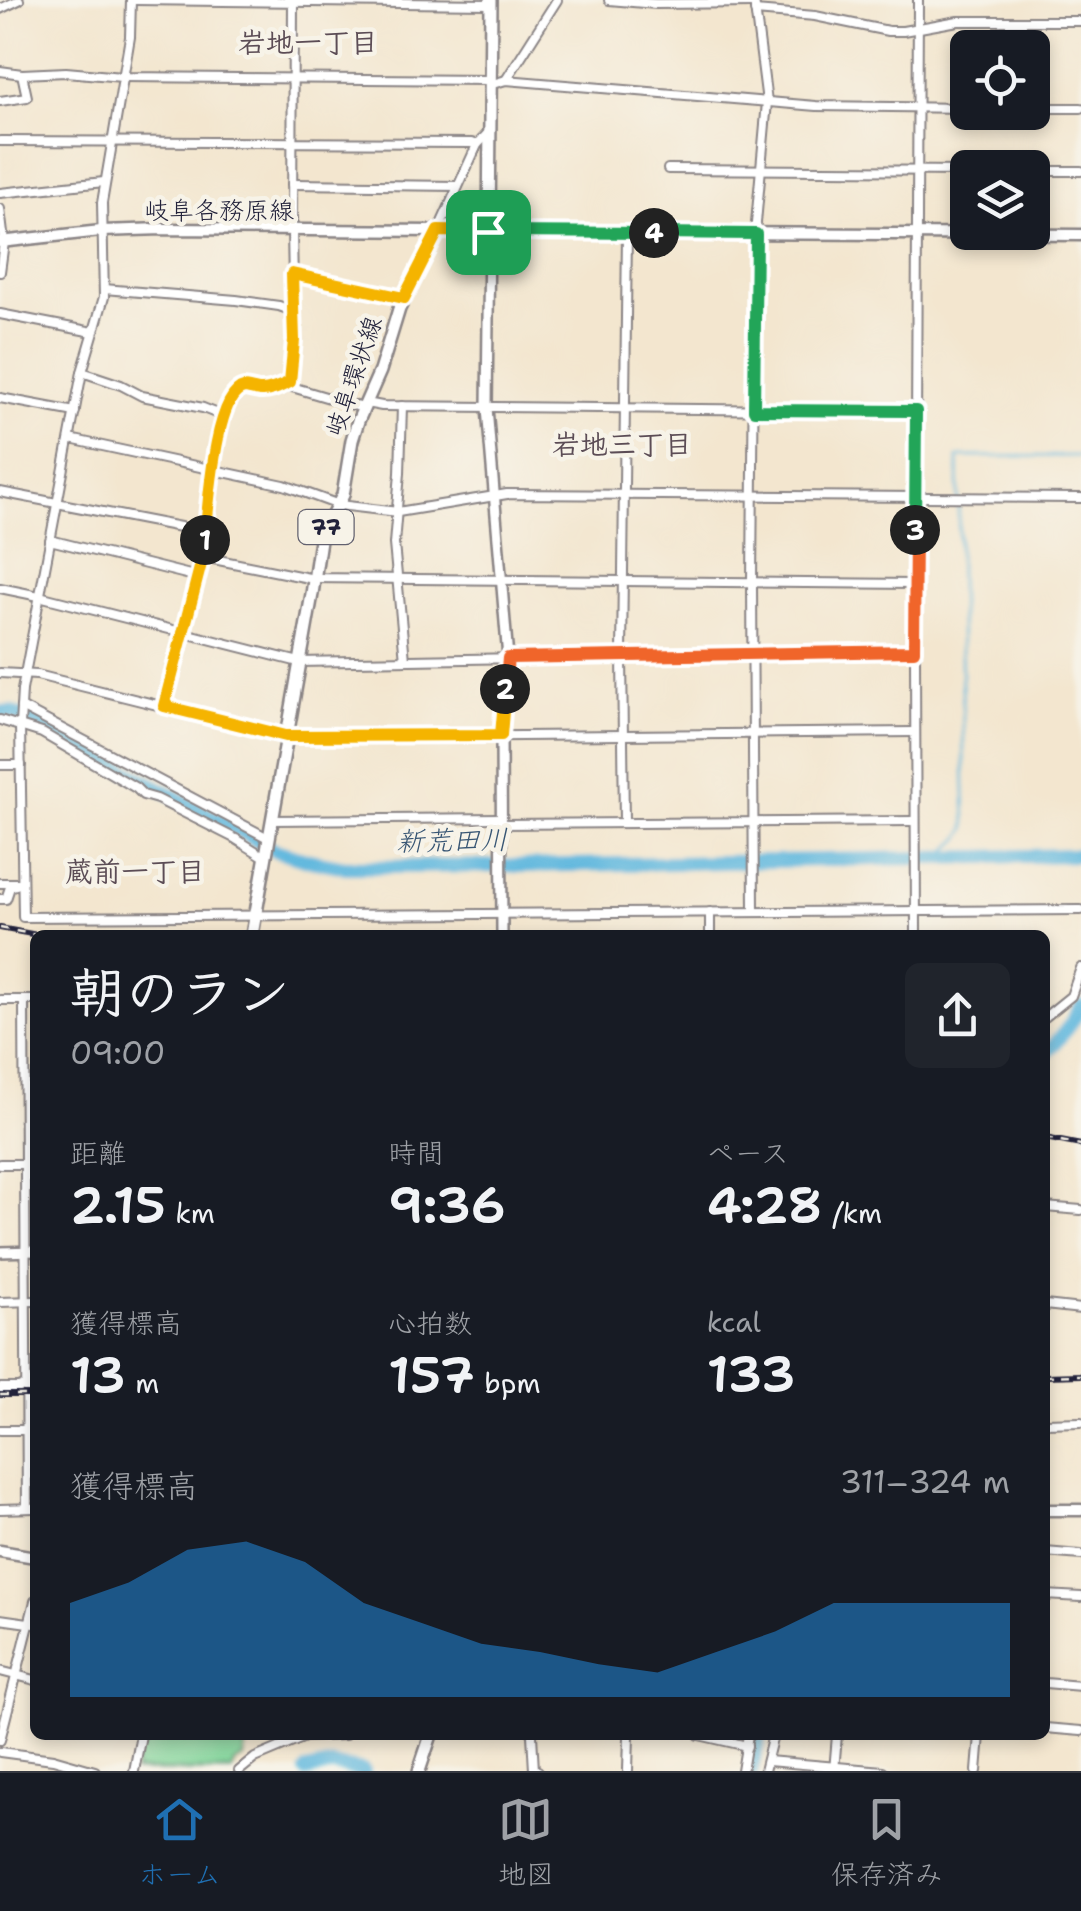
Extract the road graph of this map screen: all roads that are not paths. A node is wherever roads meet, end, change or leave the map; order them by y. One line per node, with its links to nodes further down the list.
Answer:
1 (19, 0): 9 (street)
2 (133, 0): 3 (street); 14 (street)
3 (293, 0): 7 (street); 15 (street)
4 (557, 0): 16 (street)
5 (608, 0): 8 (street)
6 (918, 0): 11 (street)
7 (491, 2): 17 (main road)
8 (754, 4): 11 (street); 19 (street)
9 (0, 8)
10 (1081, 21): 11 (street)
11 (918, 29): 20 (street)
12 (0, 71): 13 (street)
13 (22, 74): 14 (street); 18 (street)
14 (122, 78): 15 (street); 26 (street)
15 (293, 78): 17 (street); 27 (street)
16 (506, 80): 17 (street); 19 (street)
17 (490, 82): 24 (main road)
18 (0, 100)
19 (768, 102): 20 (street); 30 (street)
20 (918, 107): 21 (street); 31 (street)
21 (950, 108)
22 (1050, 108): 23 (street)
23 (1081, 108)
24 (490, 132): 28 (street); 43 (main road)
25 (0, 140): 26 (street)
26 (110, 142): 27 (street); 35 (street)
27 (293, 142): 28 (street); 36 (street)
28 (477, 146): 37 (street)
29 (668, 169): 30 (street)
30 (762, 169): 31 (street); 45 (street)
31 (918, 171): 32 (street); 46 (street)
32 (950, 171)
33 (1050, 171): 34 (street)
34 (1081, 171)
35 (104, 182): 38 (street); 41 (street)
36 (292, 184): 37 (street); 40 (street)
37 (458, 186): 42 (street)
38 (0, 193)
39 (0, 209): 48 (street)
40 (292, 230): 41 (main road, 岐阜各務原線); 42 (main road, 岐阜各務原線); 50 (street)
41 (101, 231): 48 (main road, 岐阜各務原線); 51 (street)
42 (438, 231): 43 (main road); 52 (main road, 岐阜環状線 / 77)
43 (488, 232): 44 (main road); 61 (street)
44 (626, 233): 45 (main road); 62 (street)
45 (756, 234): 46 (main road); 63 (street)
46 (918, 234): 47 (main road); 64 (street)
47 (1081, 235)
48 (2, 242): 49 (street)
49 (0, 272)
50 (292, 274): 52 (street); 53 (street)
51 (104, 289): 53 (street); 55 (street)
52 (404, 298): 59 (main road, 岐阜環状線 / 77)
53 (293, 310): 57 (street)
54 (0, 314): 55 (street)
55 (93, 332): 56 (street)
56 (82, 372): 65 (street); 66 (street)
57 (290, 382): 59 (street); 66 (street)
58 (0, 398): 65 (street)
59 (364, 405): 60 (street); 76 (main road, 岐阜環状線 / 77)
60 (402, 406): 61 (street); 77 (street)
61 (488, 408): 62 (street); 70 (street)
62 (624, 408): 63 (street); 71 (street)
63 (754, 410): 64 (street); 72 (street)
64 (916, 411): 73 (street)
65 (75, 412): 67 (street)
66 (223, 416): 68 (street)
67 (70, 439): 68 (street); 75 (street)
68 (213, 469): 76 (street); 78 (street)
69 (0, 492): 75 (street)
70 (495, 495): 71 (street); 77 (street); 84 (street)
71 (624, 496): 72 (street); 85 (street)
72 (753, 496): 73 (street); 86 (street)
73 (915, 498): 74 (street); 87 (street)
74 (1081, 498)
75 (58, 503): 78 (street); 79 (street)
76 (339, 505): 77 (street); 82 (main road, 岐阜環状線 / 77)
77 (398, 512): 83 (street)
78 (206, 532): 80 (street)
79 (50, 540): 81 (street); 89 (street)
80 (203, 556): 81 (street); 82 (street)
81 (198, 577): 90 (street)
82 (314, 578): 83 (street); 96 (main road, 岐阜環状線 / 77)
83 (398, 580): 84 (street); 95 (street)
84 (502, 581): 85 (street); 94 (street)
85 (623, 582): 86 (street); 93 (street)
86 (752, 583): 87 (street); 92 (street)
87 (915, 584): 91 (street)
88 (0, 588): 89 (street)
89 (39, 596): 90 (street); 98 (street)
90 (183, 632): 96 (street); 99 (street)
91 (914, 651): 92 (street); 103 (street)
92 (752, 654): 93 (street); 104 (street)
93 (622, 656): 94 (street); 105 (street)
94 (508, 658): 95 (street); 106 (street)
95 (406, 660): 96 (street)
96 (299, 662): 107 (main road, 岐阜環状線 / 77)
97 (0, 673): 98 (street)
98 (25, 674): 99 (street); 100 (street)
99 (164, 706): 107 (street)
100 (21, 709): 102 (street); 115 (street)
101 (0, 720): 102 (street)
102 (20, 726): 109 (street); 116 (street)
103 (914, 732): 104 (street); 112 (street)
104 (753, 733): 105 (street); 113 (street)
105 (622, 734): 106 (street); 114 (street)
106 (501, 735): 107 (street); 111 (street)
107 (286, 736): 110 (main road, 岐阜環状線 / 77)
108 (0, 765): 109 (street)
109 (21, 765): 118 (street)
110 (272, 820): 111 (street); 115 (main road, 岐阜環状線 / 77)
111 (501, 821): 114 (street); 124 (street)
112 (915, 821): 113 (street); 120 (street)
113 (754, 822): 114 (street); 122 (street)
114 (624, 823)
115 (268, 838): 116 (main road, 岐阜環状線 / 77)
116 (265, 857): 125 (main road, 岐阜環状線 / 77)
117 (0, 883): 118 (street)
118 (22, 883): 119 (street); 125 (street)
119 (0, 899)
120 (916, 910): 121 (street); 122 (street); 129 (street)
121 (1081, 910)
122 (754, 911): 123 (street)
123 (710, 912): 124 (street); 128 (street)
124 (502, 913): 125 (street); 127 (street)
125 (254, 916): 126 (main road, 岐阜環状線 / 77)
126 (253, 930)
127 (502, 930)
128 (710, 930)
129 (916, 930)
130 (1081, 968): 135 (street)
131 (0, 1000): 132 (street)
132 (24, 1000): 133 (street); 138 (street)
133 (30, 1000)
134 (1050, 1000): 135 (street)
135 (1059, 1004): 136 (street)
136 (1050, 1012)
137 (0, 1164): 138 (street)
138 (30, 1164): 141 (street)
139 (1050, 1207): 140 (street)
140 (1081, 1210)
141 (30, 1251): 142 (street); 143 (street)
142 (0, 1252)
143 (30, 1301): 144 (street)
144 (0, 1302)
145 (1050, 1305): 146 (street)
146 (1081, 1308)
147 (30, 1383): 148 (street)
148 (0, 1388)
149 (1081, 1422): 150 (street)
150 (1050, 1423)
151 (0, 1430): 152 (street)
152 (30, 1430)
153 (30, 1508): 154 (street)
154 (0, 1509)
155 (1050, 1510): 156 (main road)
156 (1081, 1510)
157 (0, 1551): 160 (main road)
158 (1050, 1552): 159 (street)
159 (1081, 1555)
160 (30, 1556)
161 (1050, 1595): 162 (street)
162 (1081, 1597)
163 (0, 1620): 164 (street)
164 (30, 1624)
165 (30, 1630): 167 (street)
166 (0, 1671): 167 (street)
167 (16, 1675): 168 (street); 173 (street)
168 (30, 1679)
169 (1050, 1683): 170 (street)
170 (1081, 1686)
171 (1050, 1728): 172 (street)
172 (1081, 1731)
173 (0, 1740)
174 (140, 1740): 192 (street)
175 (298, 1740): 193 (street)
176 (429, 1740): 189 (main road)
177 (532, 1740): 194 (street)
178 (629, 1740): 195 (street)
179 (721, 1740): 184 (street)
180 (748, 1740): 184 (street)
181 (772, 1740): 187 (street)
182 (837, 1740): 188 (street)
183 (980, 1740): 199 (street)
184 (747, 1746): 196 (street)
185 (0, 1752): 186 (street)
186 (53, 1759): 190 (street); 191 (street)
187 (768, 1761): 188 (street); 197 (street)
188 (834, 1769): 198 (street)
189 (420, 1770)
190 (50, 1771)
191 (95, 1771)
192 (134, 1771)
193 (239, 1771)
194 (538, 1771)
195 (628, 1771)
196 (742, 1771)
197 (764, 1771)
198 (884, 1771)
199 (977, 1771)

